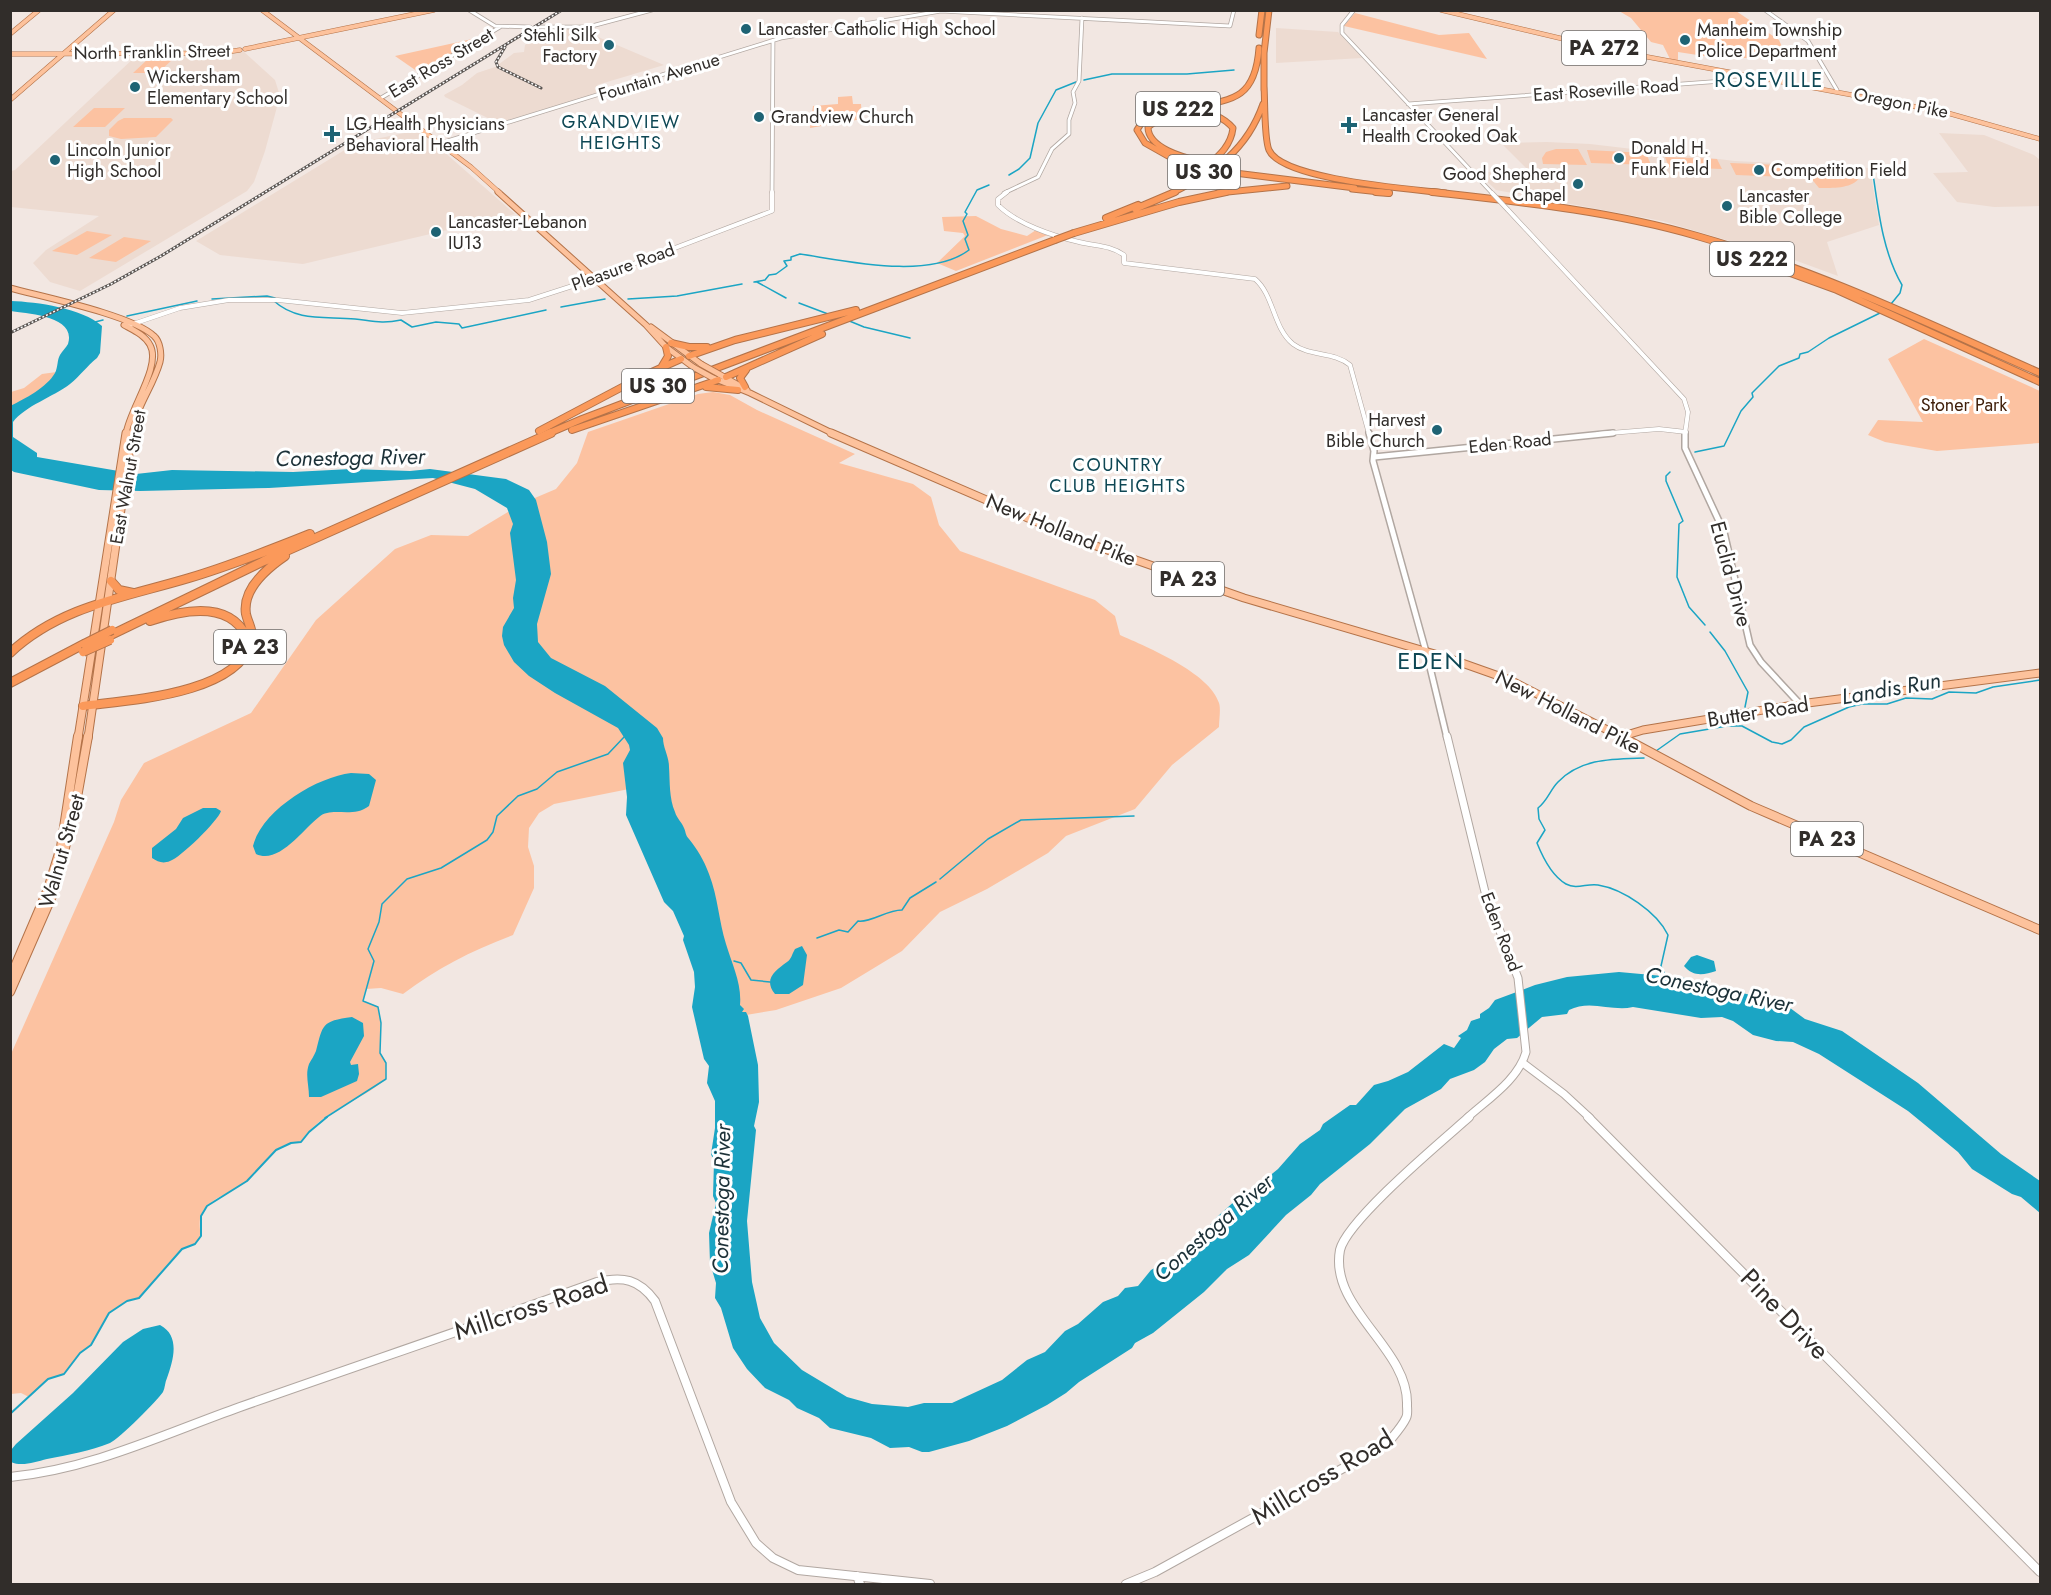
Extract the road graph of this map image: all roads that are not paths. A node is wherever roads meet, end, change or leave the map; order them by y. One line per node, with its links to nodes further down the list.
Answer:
1 (39, 10): 19 (main road)
2 (106, 10): 12 (street)
3 (262, 10): 20 (main road, New Holland Pike)
4 (434, 10): 20 (main road, North Franklin Street)
5 (469, 10): 16 (street)
6 (652, 10): 18 (street)
7 (1234, 10): 15 (street)
8 (1271, 10): 26 (highway, US 30)
9 (1354, 10): 30 (street)
10 (1442, 10): 25 (main road, Oregon Pike / PA 272)
11 (1765, 10): 27 (street)
12 (113, 11): 24 (main road)
13 (946, 11): 15 (street); 21 (street)
14 (1261, 12): 22 (highway, US 30)
15 (1082, 18): 58 (street)
16 (500, 27): 17 (street); 28 (street, East Ross Street)
17 (530, 27)
18 (538, 27)
19 (10, 34)
20 (300, 38): 24 (main road, North Franklin Street); 28 (main road, New Holland Pike)
21 (773, 42): 32 (street, Fountain Avenue); 40 (street, Pleasure Road)
22 (1259, 45): 33 (highway, US 222); 35 (highway, US 30)
23 (10, 54): 24 (main road, North Franklin Street)
24 (64, 54): 29 (main road)
25 (1768, 78): 27 (main road, Oregon Pike / PA 272); 30 (street, East Roseville Road)
26 (1264, 86): 36 (highway, US 222); 38 (highway, US 30)
27 (1837, 90): 31 (main road, Oregon Pike / PA 272)
28 (381, 98): 32 (main road, New Holland Pike)
29 (10, 100)
30 (1408, 104): 56 (street, bridge)
31 (2040, 139)
32 (441, 143): 40 (main road, New Holland Pike)
33 (1197, 163): 34 (highway, US 222, bridge); 35 (highway)
34 (1229, 171): 36 (highway); 37 (highway, US 222)
35 (1179, 186): 38 (highway, US 30)
36 (1383, 186): 51 (highway, US 222)
37 (1446, 198): 38 (highway); 53 (highway, US 222)
38 (1072, 232): 39 (highway, US 30, bridge)
39 (1053, 239): 42 (highway, US 30); 42 (highway, US 30)
40 (595, 278): 43 (street, Pleasure Road); 45 (main road, New Holland Pike)
41 (10, 289): 43 (main road, East Walnut Street); 44 (main road, East Walnut Street)
42 (842, 319): 46 (highway); 49 (highway); 59 (highway, US 30); 59 (highway, US 30)
43 (135, 323): 44 (street, Pleasure Road); 57 (main road, East Walnut Street)
44 (128, 326): 57 (main road, East Walnut Street)
45 (668, 345): 46 (highway); 47 (main road, New Holland Pike); 48 (main road, New Holland Pike); 50 (highway)
46 (722, 345): 47 (highway)
47 (689, 356): 48 (main road); 52 (main road, New Holland Pike, bridge)
48 (681, 359): 50 (highway); 52 (main road, New Holland Pike, bridge)
49 (748, 368): 52 (highway); 55 (highway)
50 (658, 369): 59 (highway)
51 (2040, 373)
52 (719, 377): 54 (highway); 55 (main road, New Holland Pike)
53 (2040, 381)
54 (695, 389): 55 (highway, PA 23); 59 (highway, PA 23)
55 (744, 390): 69 (main road, New Holland Pike / PA 23)
56 (1686, 432): 58 (street, Eden Road); 76 (street, Euclid Drive)
57 (127, 442): 62 (main road, East Walnut Street)
58 (1374, 457): 69 (street, Eden Road)
59 (487, 460): 60 (highway, US 30); 61 (highway, US 30)
60 (354, 521): 67 (highway, US 30); 74 (highway, PA 23)
61 (337, 523): 64 (highway); 67 (highway, US 30)
62 (114, 531): 63 (main road, East Walnut Street); 66 (main road, East Walnut Street)
63 (111, 581): 64 (highway); 65 (main road, East Walnut Street)
64 (144, 592): 65 (highway)
65 (108, 602): 66 (highway); 74 (main road, East Walnut Street)
66 (98, 605): 70 (highway); 75 (main road, East Walnut Street)
67 (111, 635): 68 (highway, bridge); 74 (highway)
68 (84, 648): 72 (highway); 73 (highway)
69 (1426, 652): 77 (main road, New Holland Pike / PA 23); 81 (street, Eden Road)
70 (10, 653)
71 (2040, 673): 76 (main road, Butter Road)
72 (10, 683)
73 (10, 688)
74 (93, 703): 75 (highway); 80 (main road, Walnut Street)
75 (83, 704): 79 (main road, Walnut Street)
76 (1800, 704): 77 (main road, Butter Road)
77 (1620, 737): 78 (main road, New Holland Pike / PA 23)
78 (2040, 930)
79 (10, 978)
80 (10, 992)
81 (1523, 1063): 83 (street, Pine Drive); 86 (street, Millcross Road)
82 (10, 1477): 84 (street, Millcross Road)
83 (2040, 1572)
84 (858, 1580): 85 (street, Millcross Road)
85 (930, 1584)
86 (1126, 1584)

